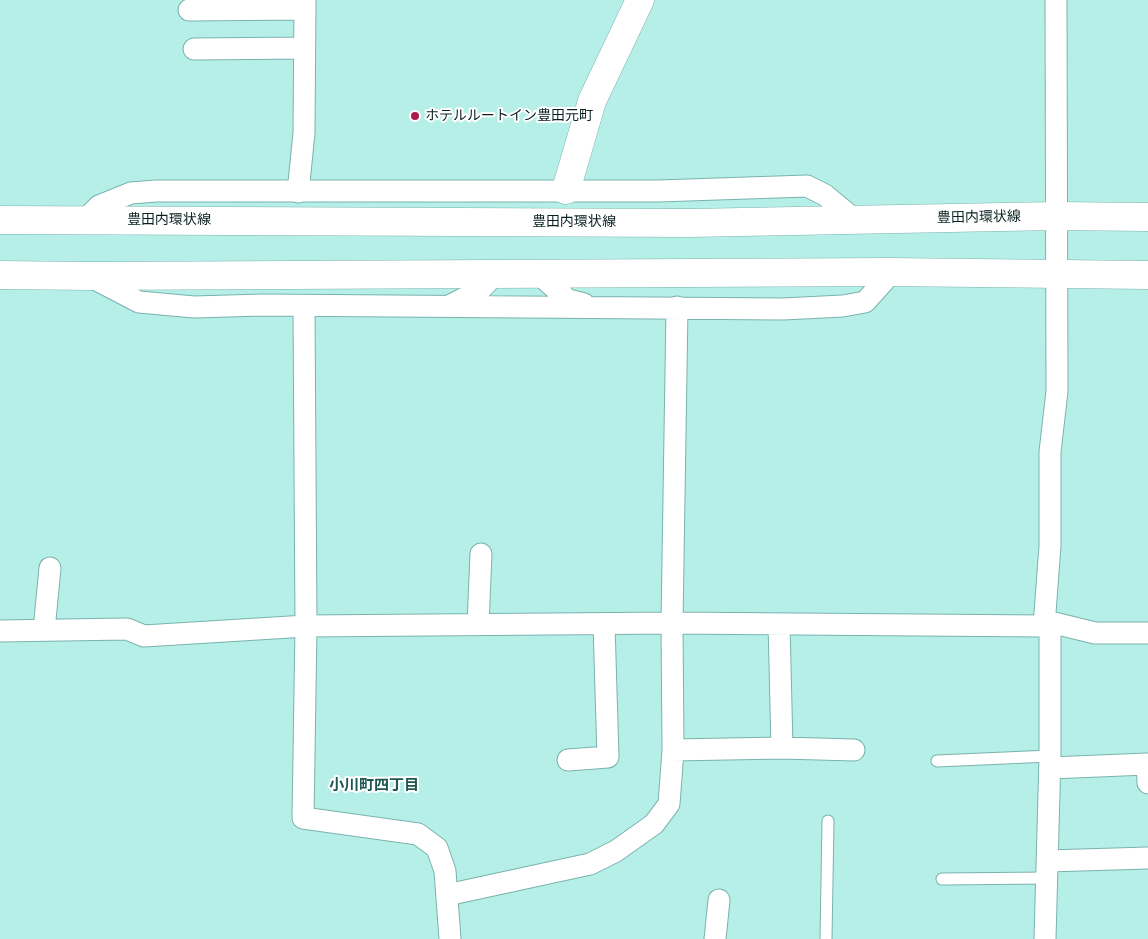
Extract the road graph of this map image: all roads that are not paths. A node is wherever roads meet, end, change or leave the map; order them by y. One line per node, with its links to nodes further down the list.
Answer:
1 (640, 0): 7 (street)
2 (1056, 0): 10 (street)
3 (305, 4): 4 (street); 5 (street)
4 (189, 10)
5 (304, 48): 6 (street); 9 (street)
6 (194, 50)
7 (566, 190): 8 (street); 12 (street)
8 (468, 191): 9 (street); 15 (street)
9 (298, 192): 14 (street)
10 (1055, 216): 11 (street, 豊田内環状線); 12 (street, 豊田内環状線); 20 (street)
11 (1148, 217)
12 (854, 219): 15 (street, 豊田内環状線)
13 (0, 220): 14 (street, 豊田内環状線)
14 (85, 220): 15 (street, 豊田内環状線)
15 (422, 221)
16 (889, 272): 18 (street); 20 (street); 26 (street)
17 (495, 274): 18 (street); 22 (street); 23 (street)
18 (539, 274): 25 (street)
19 (0, 275): 22 (street)
20 (1059, 275): 21 (street); 32 (street)
21 (1148, 275)
22 (91, 276): 24 (street)
23 (448, 306): 24 (street); 25 (street)
24 (304, 307): 34 (street)
25 (592, 307): 26 (street)
26 (677, 307): 29 (street)
27 (481, 554): 33 (street)
28 (50, 568): 36 (street)
29 (672, 623): 30 (street); 31 (street); 39 (street)
30 (604, 624): 33 (street); 41 (street)
31 (779, 624): 32 (street); 38 (street)
32 (1047, 624): 37 (street); 43 (street)
33 (478, 625): 34 (street)
34 (306, 626): 36 (street); 49 (street)
35 (0, 630): 36 (street)
36 (44, 630)
37 (1148, 633)
38 (782, 748): 39 (street); 40 (street)
39 (673, 750): 49 (street)
40 (854, 750)
41 (568, 760)
42 (936, 761): 43 (lane)
43 (1050, 762): 44 (street); 47 (street)
44 (1148, 783)
45 (828, 821): 53 (lane)
46 (1148, 858): 47 (street)
47 (1047, 869): 48 (lane); 54 (street)
48 (942, 879)
49 (447, 895): 51 (street)
50 (719, 900): 52 (street)
51 (450, 939)
52 (715, 939)
53 (826, 939)
54 (1045, 939)

